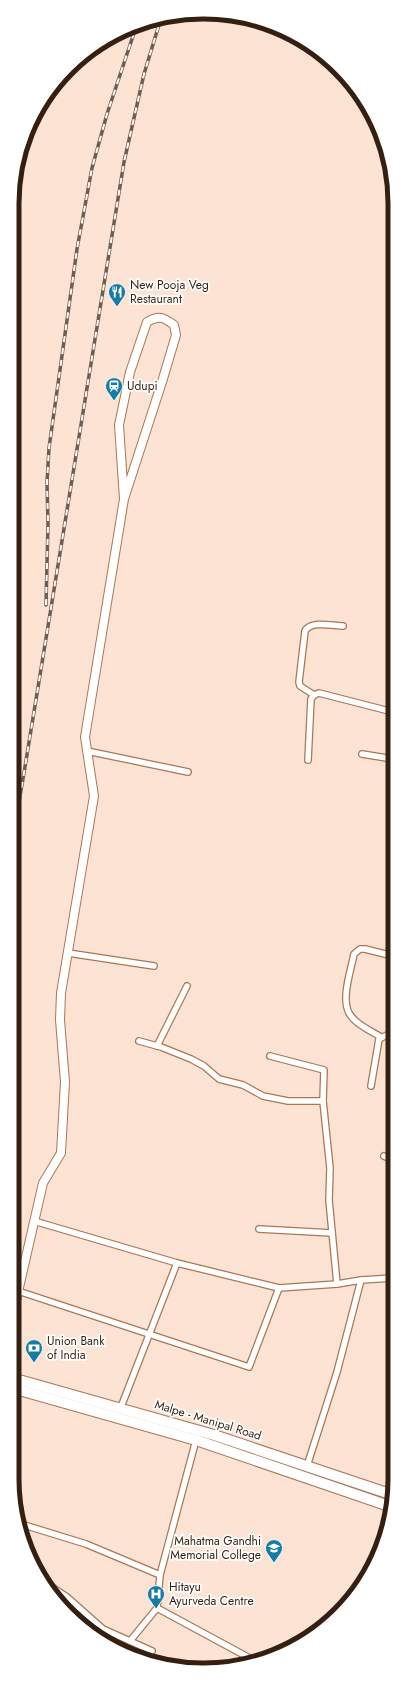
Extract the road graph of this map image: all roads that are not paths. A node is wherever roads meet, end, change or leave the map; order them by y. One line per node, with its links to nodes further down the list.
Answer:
1 (124, 499): 1 (street); 5 (street)
2 (343, 626): 3 (street)
3 (314, 695): 4 (street); 8 (street)
4 (388, 711)
5 (87, 751): 9 (street); 10 (street)
6 (362, 754): 7 (street)
7 (388, 758)
8 (308, 760)
9 (188, 772)
10 (68, 953): 12 (street); 23 (street)
11 (388, 955): 15 (street)
12 (154, 966)
13 (187, 986): 17 (street)
14 (388, 1035): 15 (street)
15 (381, 1037): 19 (street)
16 (139, 1041): 17 (street)
17 (157, 1046): 20 (street)
18 (270, 1056): 20 (street)
19 (371, 1086)
20 (323, 1101): 25 (street)
21 (384, 1156): 22 (street)
22 (388, 1158)
23 (34, 1221): 26 (street); 30 (street)
24 (259, 1228): 25 (street)
25 (332, 1233): 29 (street)
26 (177, 1263): 31 (street); 33 (street)
27 (388, 1278): 28 (street)
28 (361, 1280): 29 (street); 38 (street)
29 (337, 1284): 31 (street)
30 (19, 1287)
31 (279, 1288): 33 (street)
32 (19, 1291): 33 (street)
33 (148, 1334): 36 (street)
34 (19, 1380): 36 (highway, Malpe - Manipal Road)
35 (19, 1390): 37 (highway, Malpe - Manipal Road)
36 (120, 1407): 38 (highway, Malpe - Manipal Road)
37 (196, 1440): 40 (highway, Malpe - Manipal Road); 44 (street)
38 (307, 1466): 39 (highway, Malpe - Manipal Road)
39 (340, 1477): 40 (street); 41 (highway, Malpe - Manipal Road)
40 (337, 1488): 42 (highway, Malpe - Manipal Road)
41 (388, 1493)
42 (386, 1505)
43 (25, 1525): 44 (street)
44 (160, 1575): 46 (street)
45 (56, 1590): 47 (street)
46 (156, 1608): 49 (street); 51 (street)
47 (103, 1629): 48 (street); 49 (street)
48 (102, 1632)
49 (130, 1641): 50 (street)
50 (152, 1651)
51 (248, 1657)

